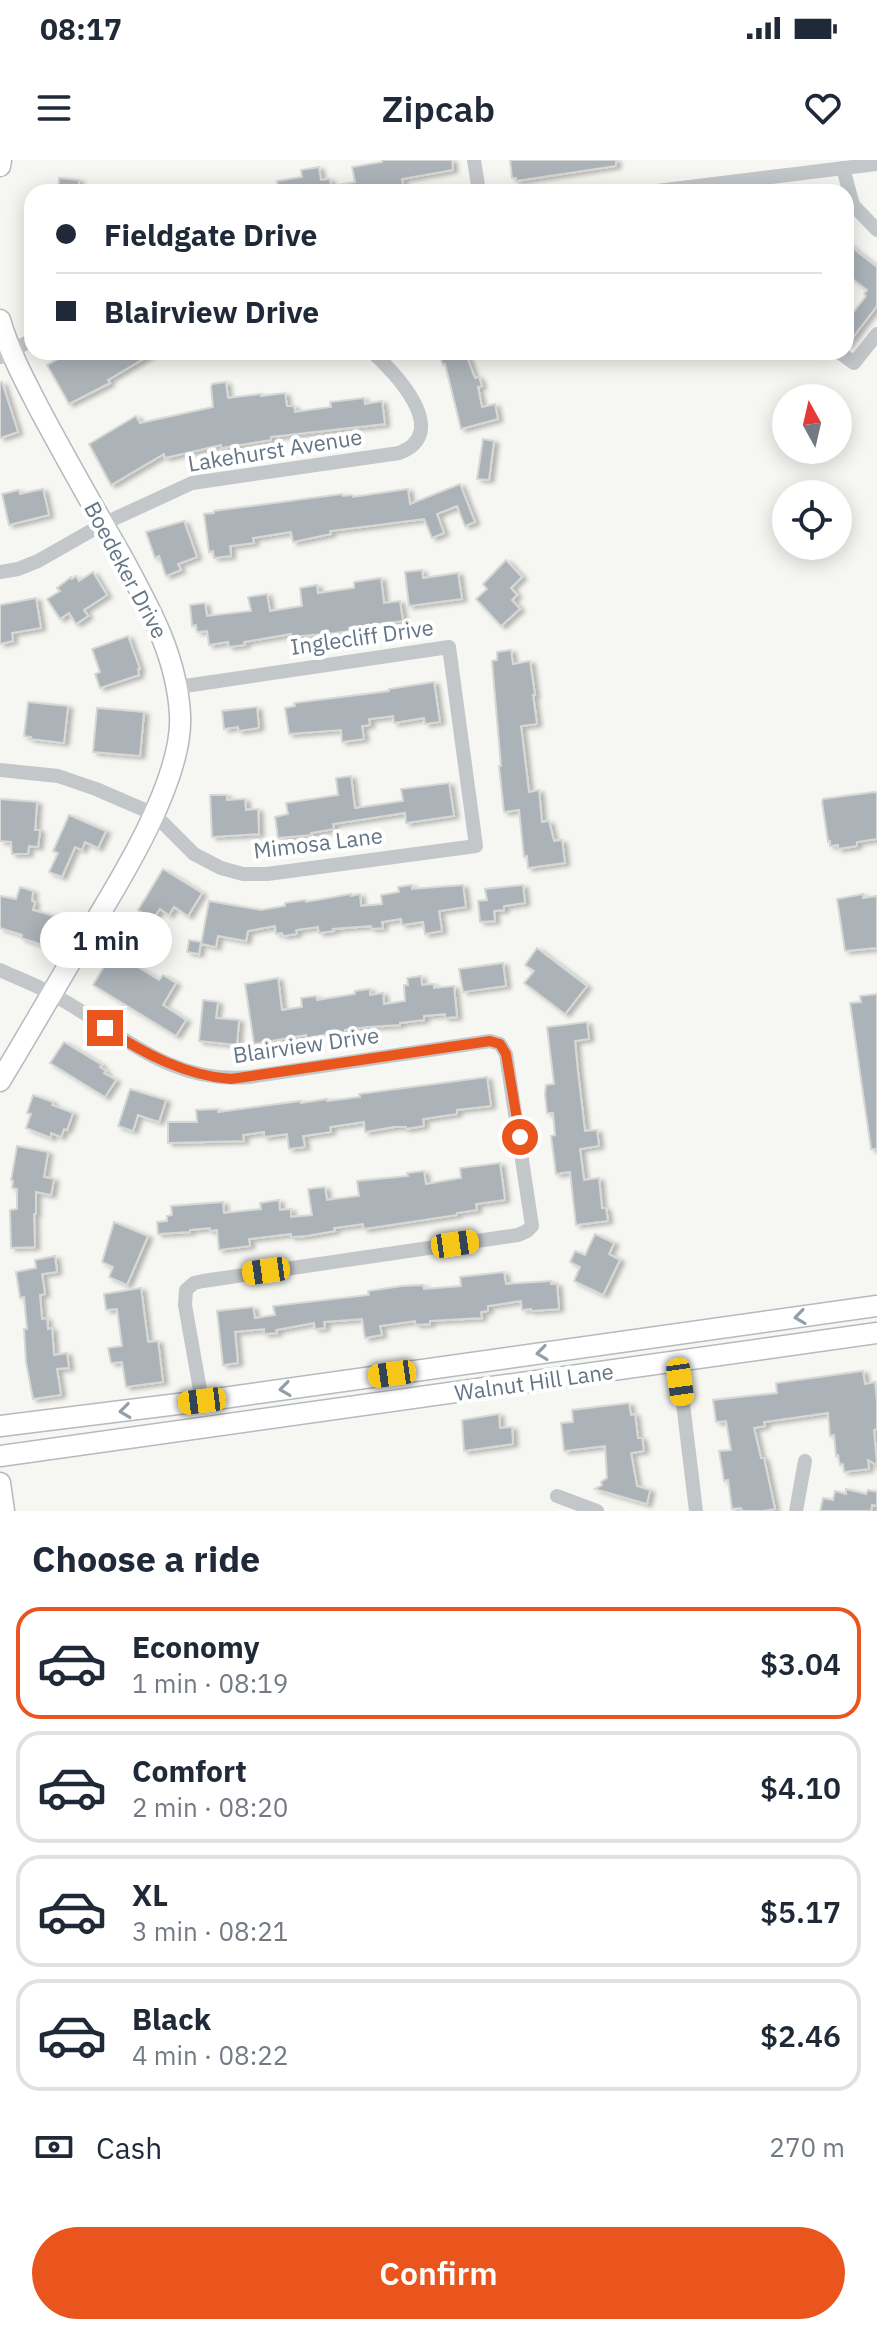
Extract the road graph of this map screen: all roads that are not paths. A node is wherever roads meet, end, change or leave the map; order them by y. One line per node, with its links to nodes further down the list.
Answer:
1 (474, 160): 4 (street)
2 (877, 164): 3 (street)
3 (843, 168): 5 (street); 6 (street)
4 (478, 184)
5 (723, 184)
6 (847, 184)
7 (854, 206): 8 (street)
8 (877, 230)
9 (0, 320): 12 (main road, Boedeker Drive)
10 (877, 334): 14 (street)
11 (24, 344): 12 (street)
12 (5, 355): 15 (main road, Boedeker Drive)
13 (379, 360): 15 (street, Lakehurst Avenue)
14 (850, 360)
15 (103, 524): 16 (street, Lakehurst Avenue); 17 (main road, Boedeker Drive)
16 (0, 572)
17 (178, 687): 19 (main road, Boedeker Drive); 20 (street, Inglecliff Drive)
18 (0, 770): 19 (street, Mimosa Lane)
19 (154, 814): 20 (street, Mimosa Lane); 22 (main road, Boedeker Drive)
20 (476, 846)
21 (0, 970): 22 (street, Blairview Drive)
22 (52, 994): 23 (main road, Boedeker Drive); 28 (street, Blairview Drive)
23 (0, 1081)
24 (877, 1306): 26 (main road, Walnut Hill Lane, one-way to 26)
25 (877, 1333): 27 (main road, Walnut Hill Lane)
26 (677, 1335): 27 (main road); 28 (main road, Walnut Hill Lane, one-way to 28)
27 (678, 1362): 30 (main road, Walnut Hill Lane); 37 (street)
28 (202, 1401): 29 (main road, Walnut Hill Lane, one-way to 29); 30 (main road)
29 (0, 1425)
30 (207, 1427): 31 (main road, Walnut Hill Lane)
31 (0, 1456)
32 (805, 1461): 38 (street)
33 (0, 1483): 35 (main road)
34 (557, 1496): 36 (street)
35 (4, 1511)
36 (597, 1511)
37 (696, 1511)
38 (796, 1511)

